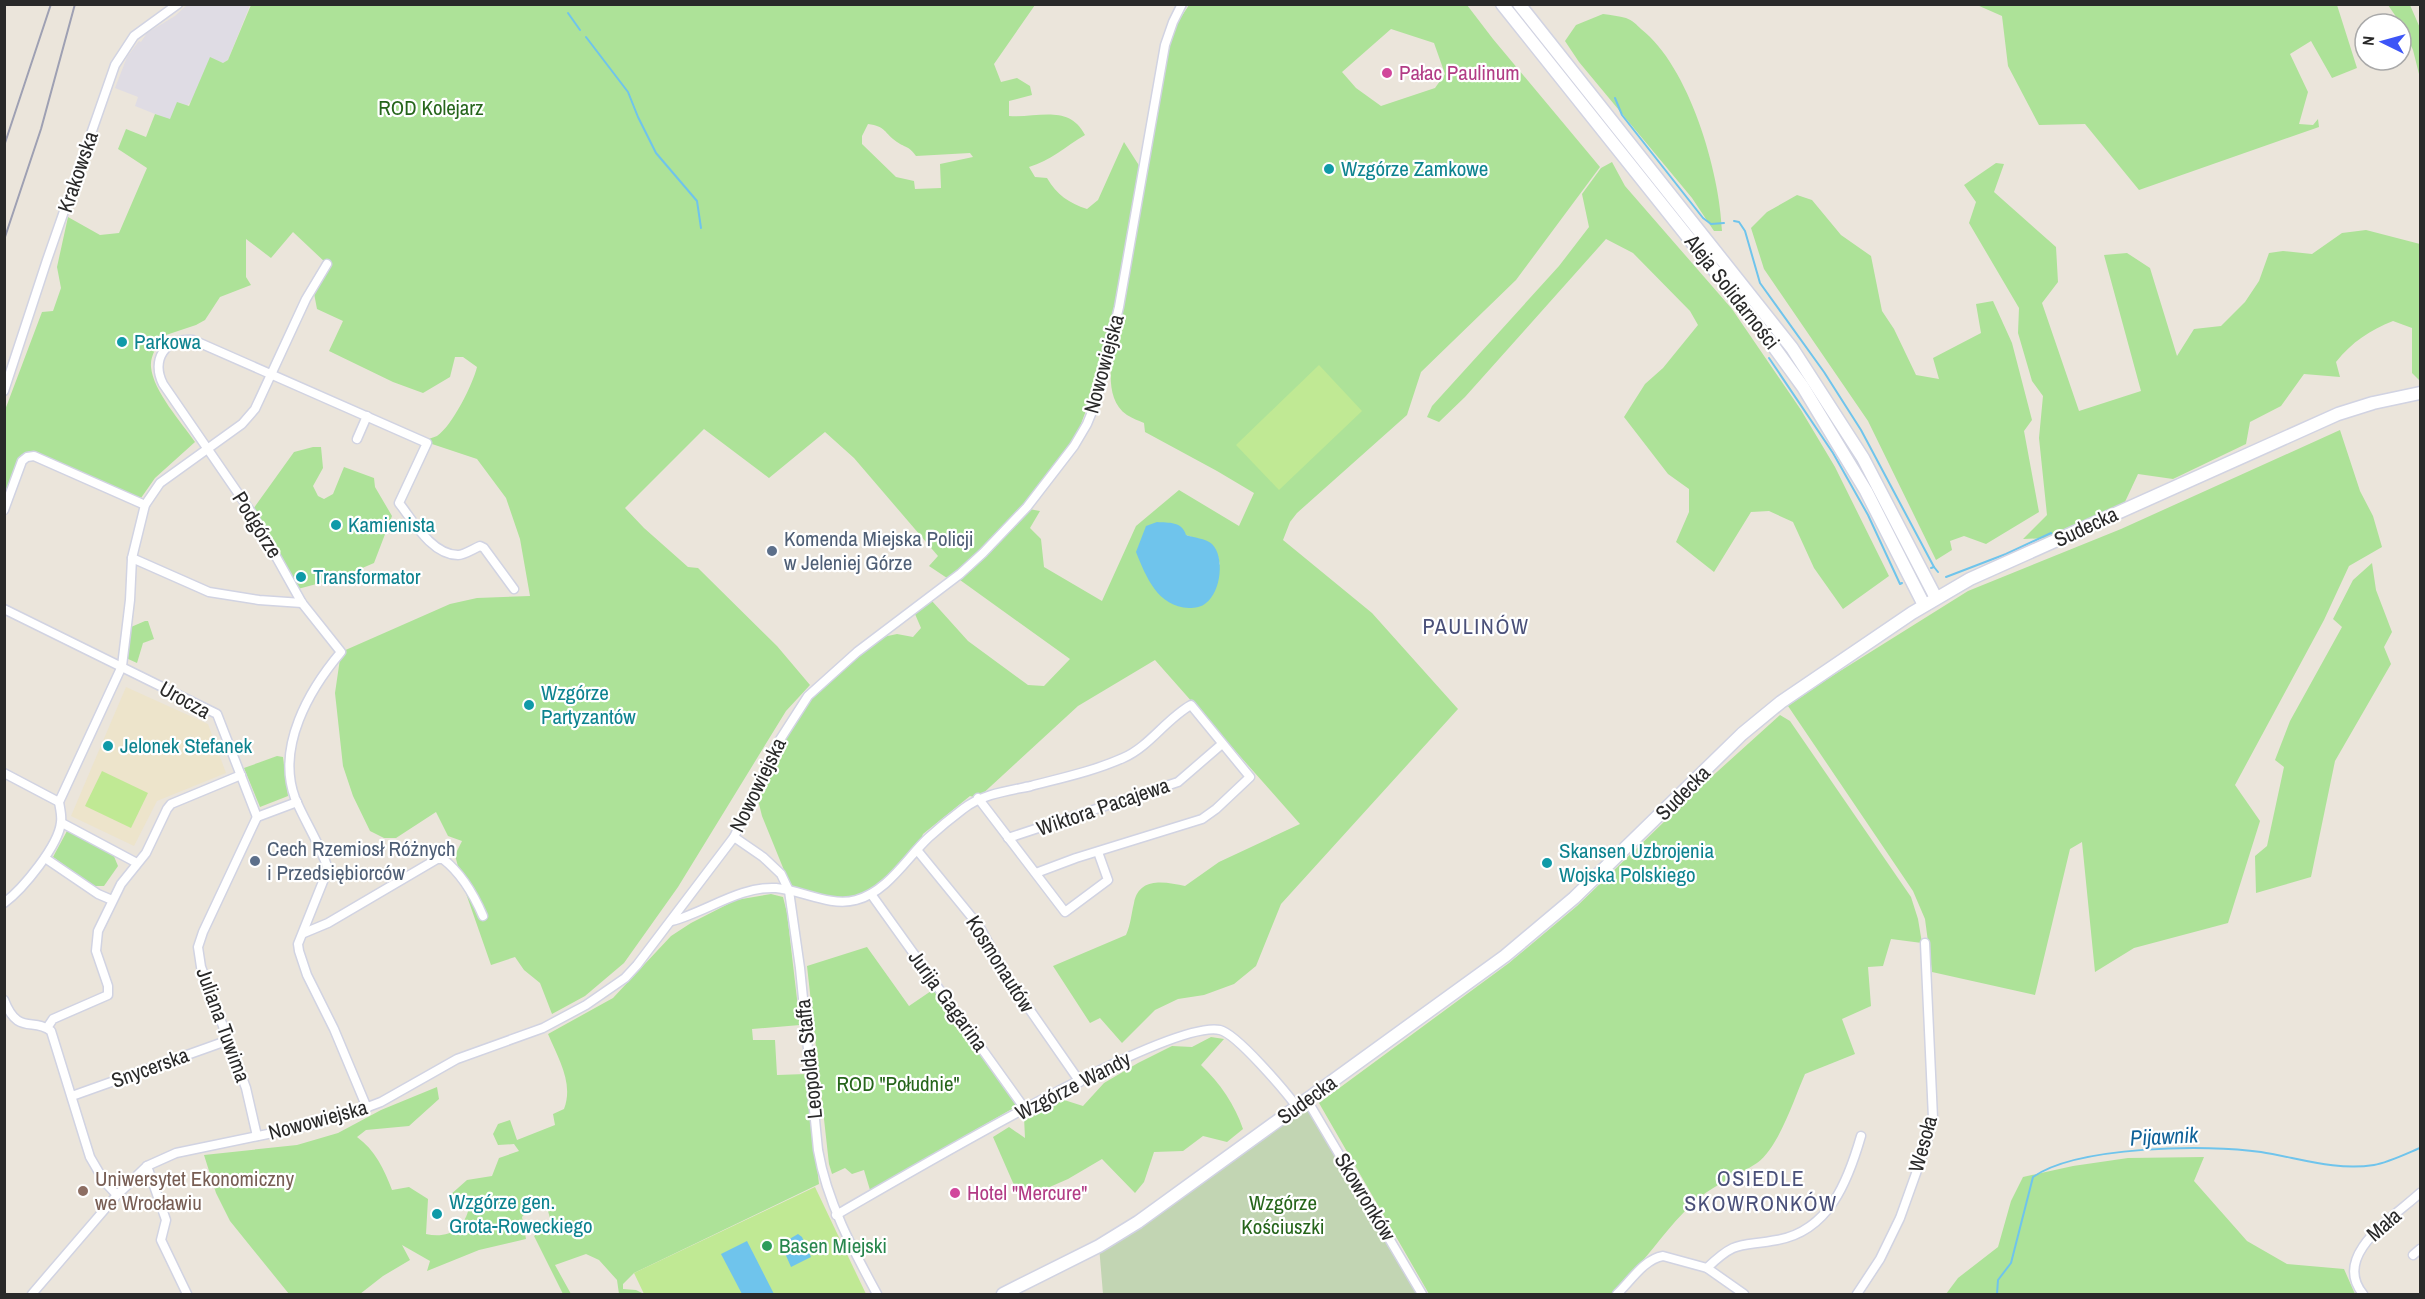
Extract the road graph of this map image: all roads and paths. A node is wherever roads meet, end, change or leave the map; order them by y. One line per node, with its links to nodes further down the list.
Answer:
1 (178, 4): 6 (street, Krakowska)
2 (1182, 4): 31 (street, Nowowiejska)
3 (1502, 4): 20 (main road, Aleja Solidarności)
4 (1519, 4): 18 (main road, Aleja Solidarności)
5 (327, 264): 8 (street)
6 (12, 363): 7 (street); 9 (street, Krakowska)
7 (4, 372)
8 (272, 374): 11 (street, Podgórze); 13 (street); 13 (street, Podgórze)
9 (4, 391)
10 (2421, 393): 18 (main road, Sudecka)
11 (367, 416): 12 (street); 17 (street, Podgórze)
12 (357, 439)
13 (208, 450): 14 (street); 19 (street, Podgórze)
14 (145, 505): 15 (street); 16 (street)
15 (4, 510)
16 (132, 558): 19 (street); 22 (street)
17 (514, 589)
18 (1936, 598): 20 (main road, Sudecka)
19 (302, 603): 28 (street, Podgórze)
20 (1924, 605): 51 (main road, Sudecka)
21 (4, 609): 22 (street, Urocza)
22 (122, 666): 25 (street, Urocza); 27 (street)
23 (1222, 744): 26 (street); 32 (street, Wiktora Pacajewa); 34 (street)
24 (4, 773): 27 (street)
25 (241, 775): 29 (street, Urocza); 36 (street)
26 (978, 798): 32 (street); 33 (street)
27 (59, 802): 30 (street)
28 (297, 802): 29 (street); 44 (street)
29 (257, 817): 48 (street, Juliana Tuwima)
30 (62, 823): 35 (street); 36 (street)
31 (734, 837): 38 (street, Leopolda Staffa); 43 (street, Nowowiejska)
32 (1008, 838): 37 (street)
33 (916, 850): 39 (street); 49 (street, Kosmonautów)
34 (1098, 852): 37 (street); 37 (street)
35 (45, 858): 40 (street); 41 (street)
36 (138, 863): 40 (street)
37 (1036, 873)
38 (789, 891): 39 (street); 43 (street); 59 (street, Leopolda Staffa)
39 (871, 894): 53 (street, Jurija Gagarina)
40 (112, 900): 47 (street)
41 (4, 903)
42 (483, 916): 44 (street)
43 (672, 921): 52 (street, Nowowiejska)
44 (304, 933): 52 (street)
45 (1925, 943): 70 (street, Wesoła)
46 (4, 1000): 47 (street)
47 (47, 1028): 50 (street)
48 (229, 1040): 50 (street, Snycerska); 54 (street, Juliana Tuwima)
49 (1080, 1082): 51 (street, Wzgórze Wandy); 53 (street, Wzgórze Wandy)
50 (72, 1096): 58 (street)
51 (1302, 1103): 66 (main road, Sudecka); 67 (street, Skowronków)
52 (366, 1108): 54 (street, Nowowiejska)
53 (1025, 1109): 59 (street, Wzgórze Wandy)
54 (257, 1136): 56 (street, Nowowiejska)
55 (1861, 1136): 62 (street)
56 (147, 1166): 58 (street, Nowowiejska); 64 (street)
57 (2421, 1193): 71 (street, Mała)
58 (117, 1195): 63 (street, Nowowiejska)
59 (836, 1215): 65 (street, Leopolda Staffa)
60 (2421, 1249): 61 (street)
61 (2413, 1255)
62 (1707, 1268): 68 (street); 69 (street)
63 (37, 1292)
64 (187, 1294)
65 (877, 1294)
66 (1004, 1294)
67 (1422, 1294)
68 (1619, 1294)
69 (1744, 1294)
70 (1857, 1294)
71 (2363, 1294)

